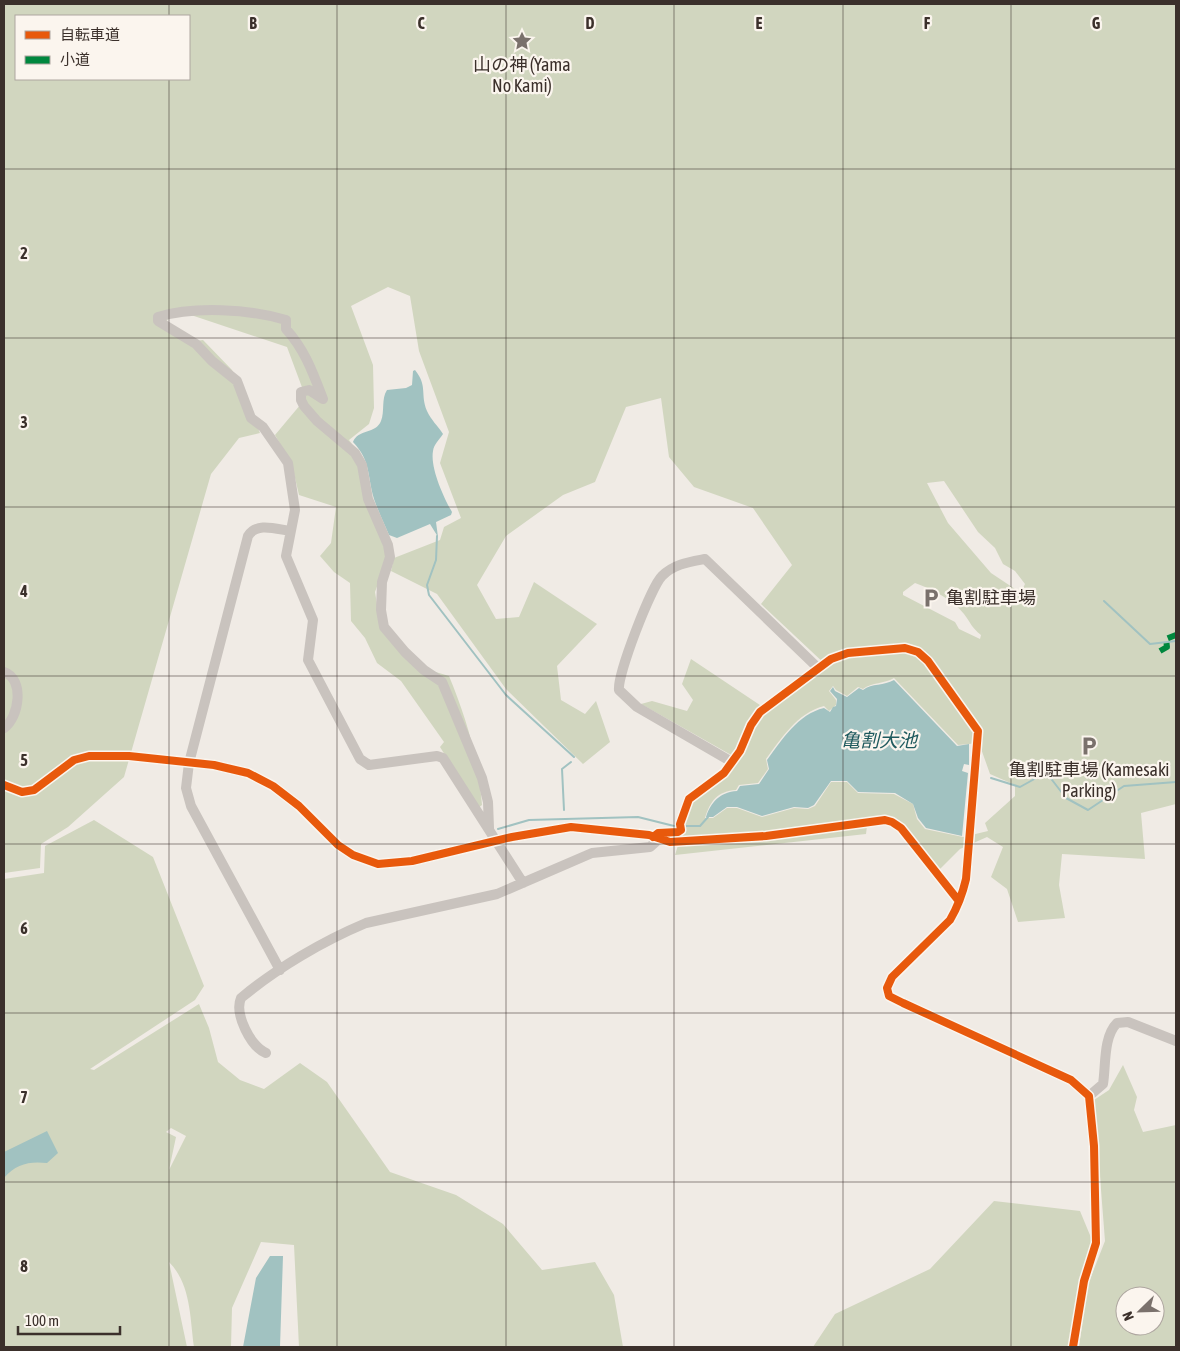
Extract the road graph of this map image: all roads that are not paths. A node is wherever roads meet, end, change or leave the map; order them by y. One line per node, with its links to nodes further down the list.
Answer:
1 (290, 531): 6 (street); 8 (street); 8 (street)
2 (818, 668): 5 (street); 5 (street); 12 (street)
3 (4, 672): 4 (street)
4 (4, 728)
5 (732, 762): 9 (street)
6 (189, 763): 7 (street); 10 (street); 13 (street)
7 (4, 785)
8 (489, 828): 10 (street)
9 (656, 838): 10 (street); 11 (street); 12 (street)
10 (496, 840): 11 (street)
11 (523, 883): 13 (street)
12 (958, 900): 16 (street)
13 (280, 970): 15 (street)
14 (1176, 1041): 16 (street)
15 (266, 1053)
16 (1088, 1096): 17 (street)
17 (1073, 1347)

